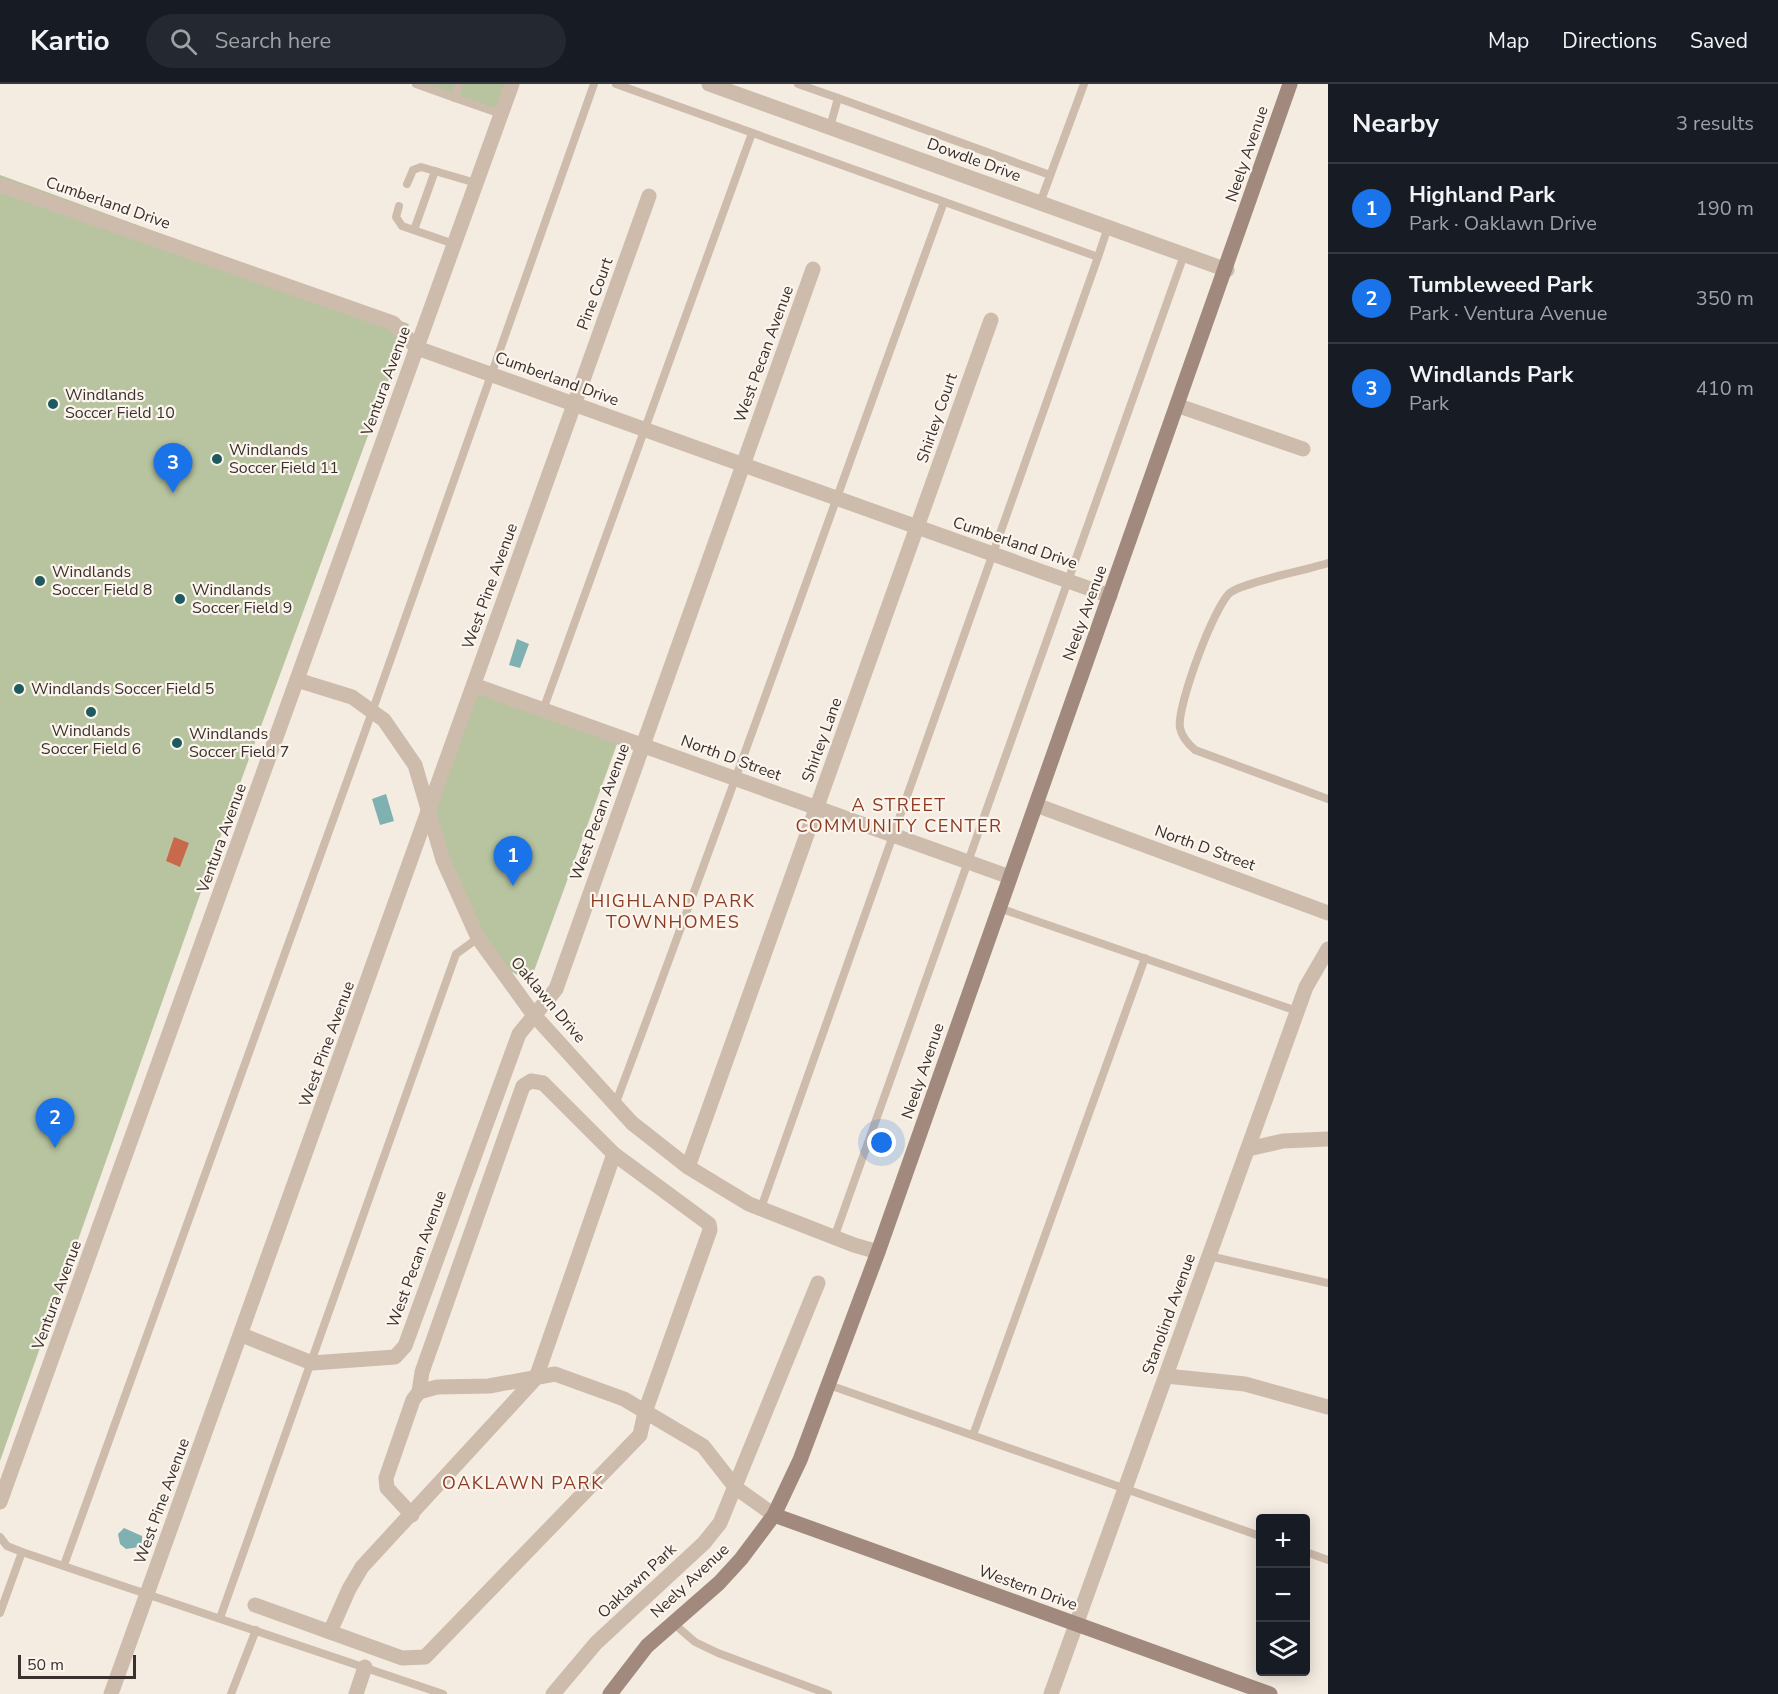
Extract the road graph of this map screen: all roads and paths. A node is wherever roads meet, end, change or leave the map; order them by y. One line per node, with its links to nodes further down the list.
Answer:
1 (416, 84): 10 (lane)
2 (459, 84): 10 (lane)
3 (512, 84): 12 (street, Ventura Avenue)
4 (594, 84): 33 (lane)
5 (616, 84): 14 (lane)
6 (709, 84): 13 (street, Dowdle Drive)
7 (798, 84): 11 (lane)
8 (1084, 84): 16 (lane)
9 (1290, 84): 30 (street, Neely Avenue)
10 (455, 98): 12 (lane)
11 (838, 98): 13 (lane); 16 (lane)
12 (501, 114): 17 (street, Ventura Avenue)
13 (830, 127): 22 (street, Dowdle Drive)
14 (752, 133): 21 (lane); 36 (lane)
15 (435, 171): 17 (lane); 19 (lane); 25 (lane)
16 (1050, 175): 22 (lane)
17 (476, 183): 26 (street, Ventura Avenue)
18 (0, 184): 32 (street, Cumberland Drive)
19 (407, 184)
20 (649, 196): 34 (street, Pine Court)
21 (944, 202): 28 (lane); 39 (lane)
22 (1040, 203): 24 (street, Dowdle Drive)
23 (399, 206): 25 (lane)
24 (1108, 227): 27 (street, Dowdle Drive); 28 (lane)
25 (414, 230): 26 (lane)
26 (454, 244): 32 (street, Ventura Avenue)
27 (1184, 255): 30 (street, Dowdle Drive); 43 (lane)
28 (1098, 257): 41 (lane)
29 (813, 269): 38 (street, West Pecan Avenue)
30 (1227, 270): 35 (street, Neely Avenue)
31 (991, 320): 40 (street, Shirley Court)
32 (417, 348): 33 (street, Cumberland Drive); 45 (street, Ventura Avenue)
33 (492, 375): 34 (street, Cumberland Drive); 48 (lane)
34 (574, 404): 36 (street, Cumberland Drive); 46 (street, West Pine Avenue)
35 (1179, 406): 37 (street); 44 (street, Neely Avenue)
36 (646, 430): 38 (street, Cumberland Drive); 47 (lane)
37 (1303, 449)
38 (744, 464): 39 (street, Cumberland Drive); 49 (street, West Pecan Avenue)
39 (835, 498): 40 (street, Cumberland Drive); 50 (lane)
40 (918, 528): 41 (street, Cumberland Drive); 53 (street, Shirley Lane)
41 (991, 553): 43 (street, Cumberland Drive); 55 (lane)
42 (1328, 562): 51 (lane)
43 (1068, 581): 44 (street, Cumberland Drive); 56 (lane)
44 (1110, 596): 52 (street, Neely Avenue)
45 (297, 680): 48 (street, Oaklawn Drive); 87 (street, Ventura Avenue)
46 (474, 685): 47 (street, North D Street); 54 (street, West Pine Avenue)
47 (543, 710): 49 (street, North D Street)
48 (372, 712): 54 (street, Oaklawn Drive); 95 (lane)
49 (643, 745): 50 (street, North D Street); 64 (street, West Pecan Avenue)
50 (737, 779): 53 (street, North D Street); 65 (lane)
51 (1328, 799)
52 (1036, 805): 57 (street, Neely Avenue); 59 (street, North D Street)
53 (817, 808): 55 (street, North D Street); 69 (street, Shirley Lane)
54 (429, 811): 60 (street, Oaklawn Drive); 76 (street, West Pine Avenue)
55 (892, 835): 56 (street, North D Street); 70 (lane)
56 (968, 861): 57 (street, North D Street); 71 (lane)
57 (1010, 877): 58 (street, Neely Avenue)
58 (999, 908): 62 (lane); 72 (street, Neely Avenue)
59 (1328, 913)
60 (478, 938): 64 (street, Oaklawn Drive); 77 (lane)
61 (1328, 949): 63 (street, Stanolind Avenue)
62 (1145, 958): 63 (lane); 84 (lane)
63 (1297, 1011): 67 (street, Stanolind Avenue)
64 (533, 1014): 65 (street, Oaklawn Drive); 77 (street, West Pecan Avenue)
65 (615, 1105): 69 (street, Oaklawn Drive)
66 (1328, 1139): 67 (street)
67 (1248, 1149): 73 (street, Stanolind Avenue)
68 (614, 1154): 79 (street); 81 (street); 83 (street)
69 (688, 1167): 70 (street, Oaklawn Drive)
70 (761, 1208): 71 (street, Oaklawn Drive)
71 (834, 1238): 72 (street, Oaklawn Drive)
72 (878, 1252): 80 (street, Neely Avenue)
73 (1209, 1256): 75 (lane); 78 (street, Stanolind Avenue)
74 (818, 1283): 85 (street, Oaklawn Park)
75 (1328, 1283)
76 (242, 1335): 77 (street); 96 (street, West Pine Avenue)
77 (312, 1363): 99 (lane)
78 (1166, 1376): 82 (street); 86 (street, Stanolind Avenue)
79 (536, 1378): 81 (street); 83 (street); 88 (street)
80 (829, 1385): 84 (lane); 89 (street, Neely Avenue)
81 (419, 1392): 88 (street)
82 (1328, 1407)
83 (645, 1412): 85 (street); 103 (street)
84 (973, 1435): 86 (lane)
85 (736, 1488): 89 (street); 109 (street, Oaklawn Park)
86 (1126, 1488): 90 (lane); 101 (street, Stanolind Avenue)
87 (0, 1502)
88 (412, 1515): 103 (street)
89 (774, 1515): 100 (street, Neely Avenue); 101 (street, Western Drive)
90 (1256, 1535)
91 (0, 1537): 92 (lane)
92 (22, 1552): 95 (lane); 98 (lane)
93 (1310, 1554): 94 (lane)
94 (1328, 1560)
95 (64, 1565): 96 (lane)
96 (148, 1593): 99 (lane); 105 (street, West Pine Avenue)
97 (255, 1605): 103 (street)
98 (0, 1613)
99 (220, 1618): 102 (lane)
100 (673, 1623): 110 (street, Neely Avenue); 111 (lane)
101 (1076, 1625): 112 (street, Stanolind Avenue); 113 (street, Western Drive)
102 (256, 1630): 104 (lane); 106 (lane)
103 (330, 1632)
104 (365, 1667): 107 (street); 108 (lane)
105 (111, 1694)
106 (231, 1694)
107 (356, 1694)
108 (443, 1694)
109 (553, 1694)
110 (610, 1694)
111 (828, 1694)
112 (1051, 1694)
113 (1270, 1694)

